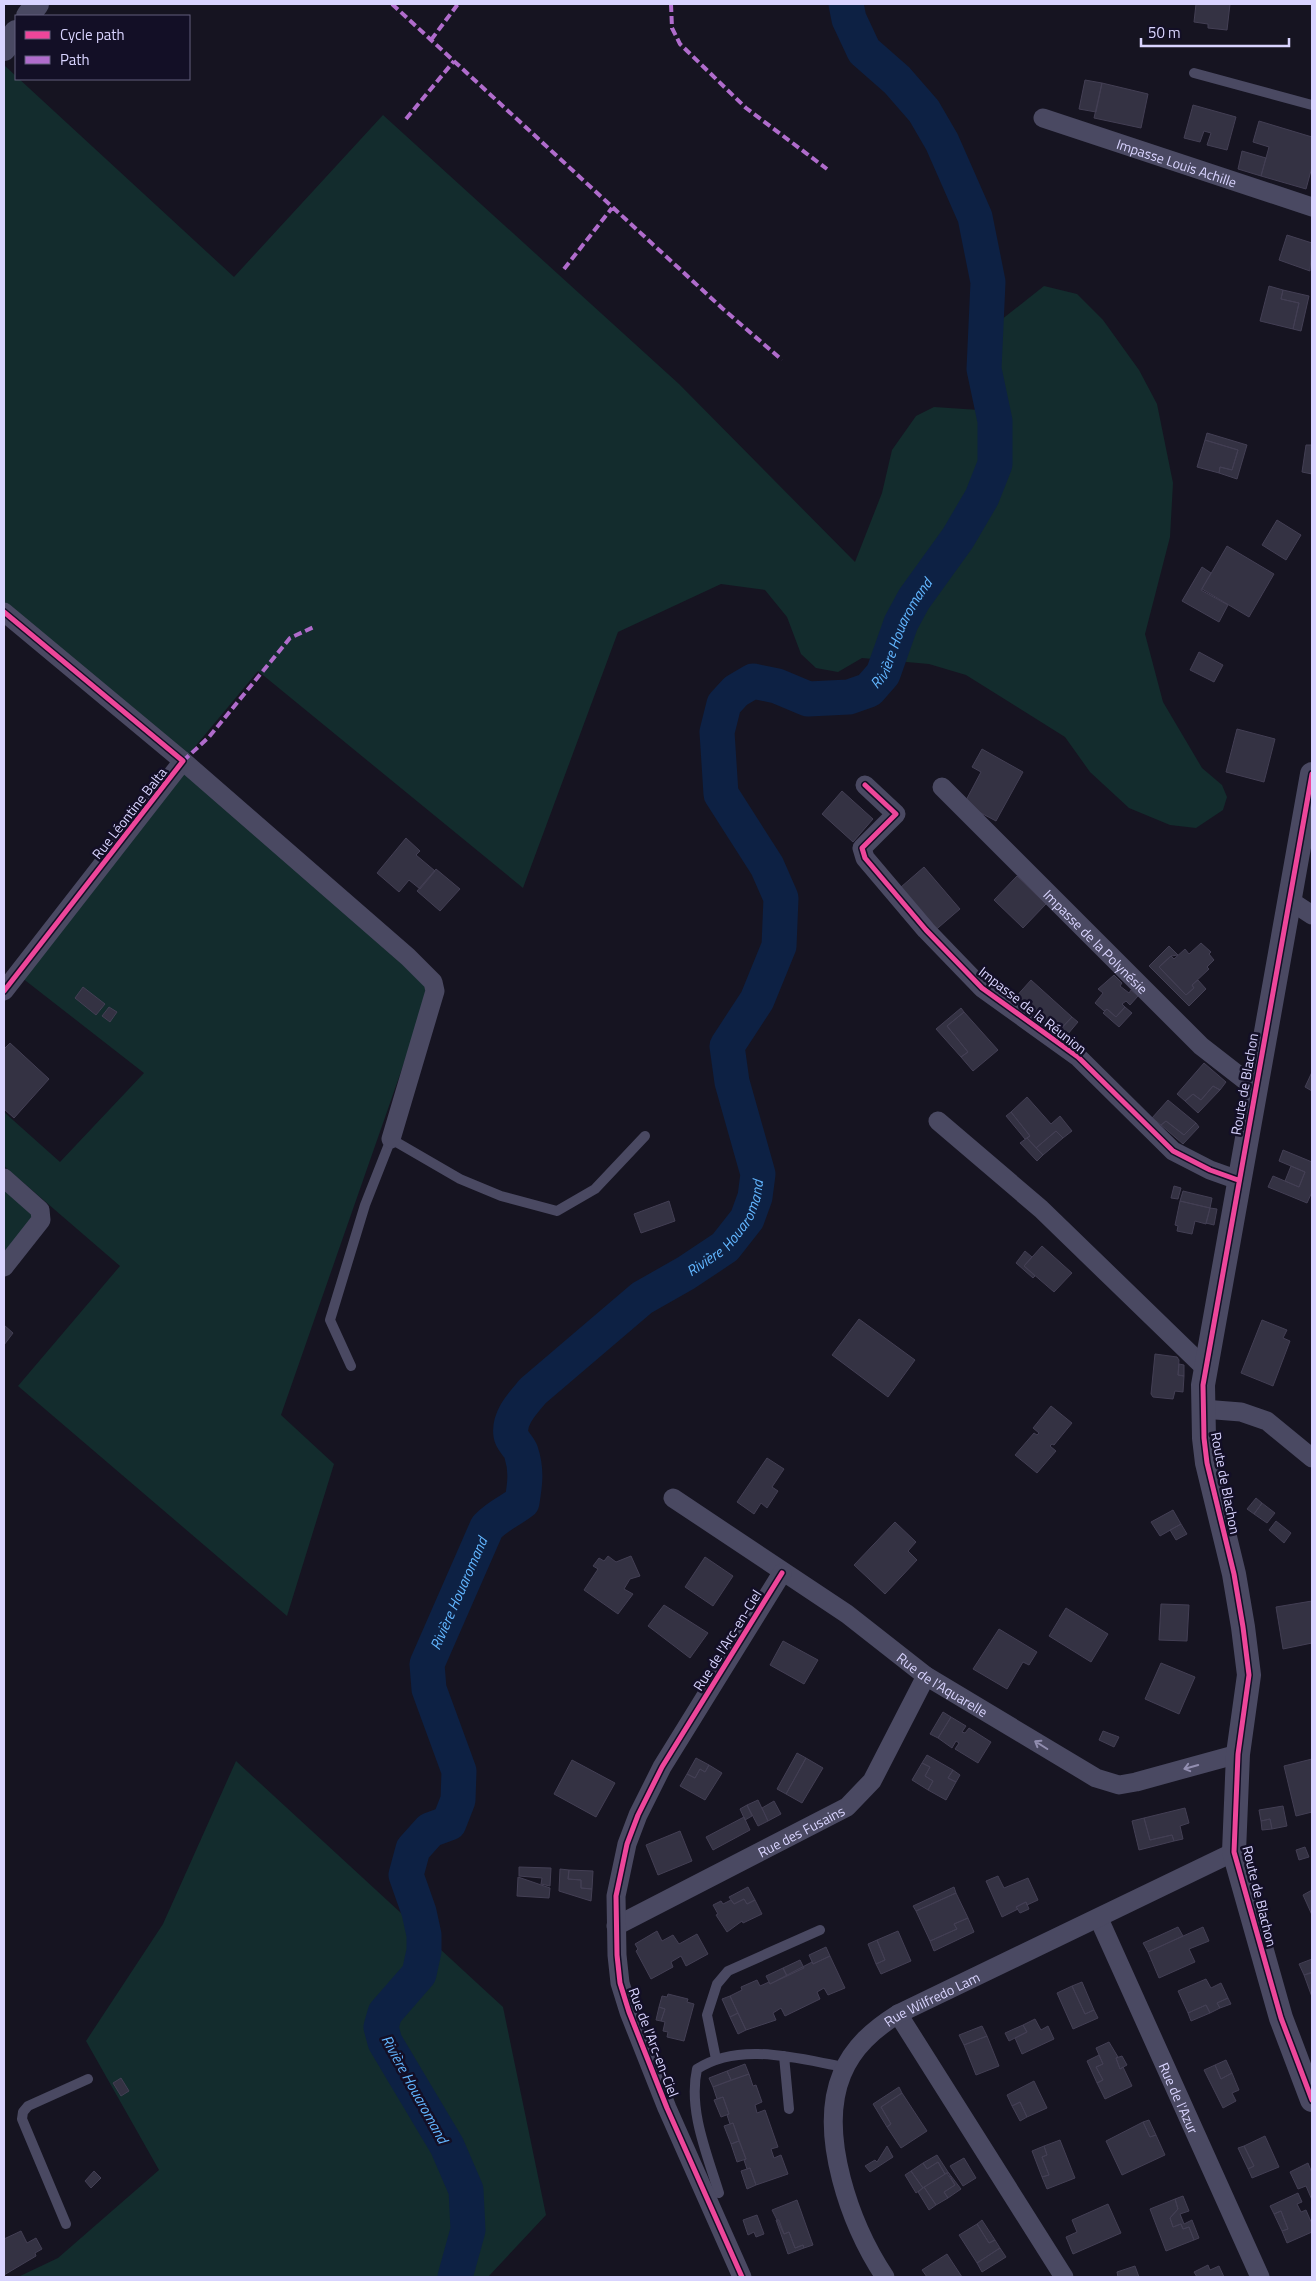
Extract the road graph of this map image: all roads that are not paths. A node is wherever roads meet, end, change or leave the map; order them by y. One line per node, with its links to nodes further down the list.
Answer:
1 (37, 4): 2 (street)
2 (29, 15)
3 (15, 33): 4 (street)
4 (4, 49)
5 (1194, 73): 6 (lane)
6 (1312, 105)
7 (1042, 118): 8 (street, Impasse Louis Achille)
8 (1312, 207)
9 (4, 612): 10 (street, Rue Léontine Balta)
10 (183, 761): 16 (street, Rue Léontine Balta); 20 (street, Rue Léontine Balta)
11 (1312, 774): 14 (street, Route de Blachon)
12 (865, 786): 22 (street, Impasse de la Réunion)
13 (942, 787): 17 (street, Impasse de la Polynésie)
14 (1289, 900): 15 (street); 17 (street, Route de Blachon)
15 (1312, 915)
16 (4, 991)
17 (1254, 1088): 22 (street, Route de Blachon)
18 (938, 1121): 25 (street)
19 (645, 1136): 20 (lane)
20 (391, 1139): 24 (lane)
21 (4, 1178): 23 (street)
22 (1238, 1180): 25 (street, Route de Blachon)
23 (4, 1267)
24 (350, 1366)
25 (1204, 1368): 26 (street, Route de Blachon)
26 (1203, 1409): 27 (street); 31 (street, Route de Blachon)
27 (1312, 1458)
28 (673, 1498): 29 (street, Rue de l'Aquarelle)
29 (782, 1573): 30 (street, Rue de l'Aquarelle); 34 (street, Rue de l'Arc-en-Ciel)
30 (926, 1676): 31 (street, Rue de l'Aquarelle, one-way to 30); 34 (street, Rue des Fusains)
31 (1238, 1754): 32 (street, Route de Blachon)
32 (1234, 1852): 33 (street, Rue Wilfredo Lam); 41 (street, Route de Blachon)
33 (1099, 1919): 36 (street, Rue Wilfredo Lam); 48 (street, Rue de l'Azur)
34 (616, 1926): 45 (street, Rue de l'Arc-en-Ciel)
35 (820, 1930): 38 (lane)
36 (898, 2014): 39 (street, Rue Wilfredo Lam); 47 (street)
37 (784, 2056): 38 (lane); 39 (lane); 42 (lane)
38 (716, 2059): 43 (lane)
39 (845, 2067): 46 (street, Rue Wilfredo Lam)
40 (88, 2079): 44 (lane)
41 (1312, 2100)
42 (789, 2109)
43 (719, 2193)
44 (66, 2224)
45 (742, 2277)
46 (885, 2277)
47 (1064, 2277)
48 (1260, 2277)

